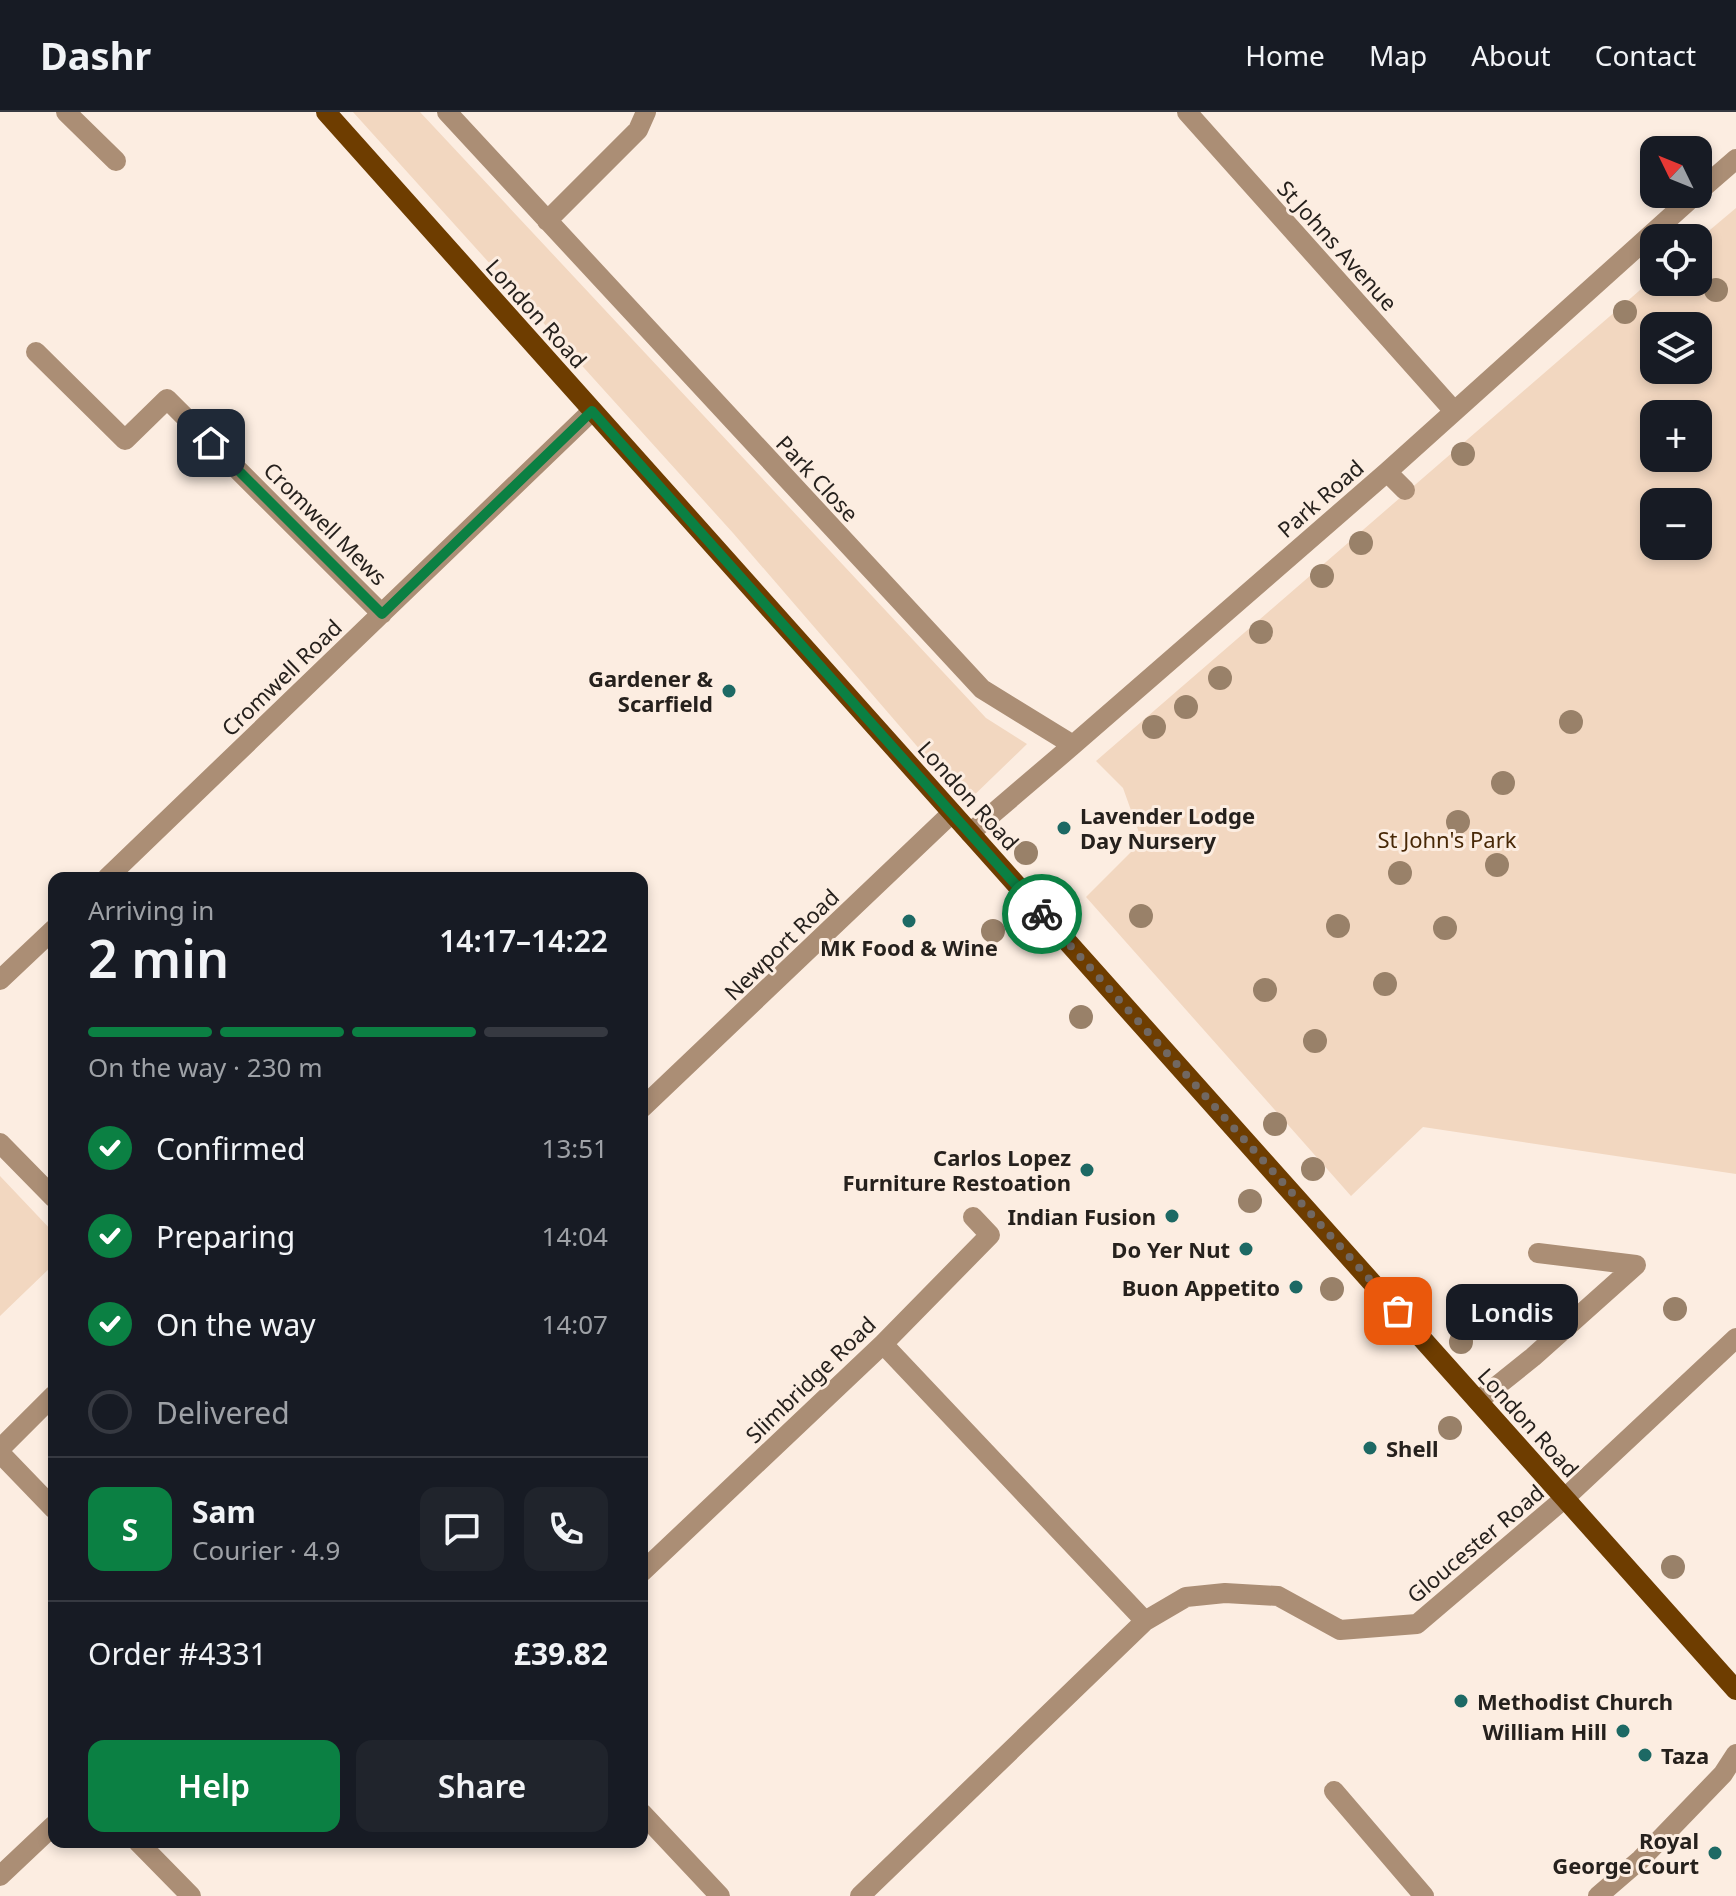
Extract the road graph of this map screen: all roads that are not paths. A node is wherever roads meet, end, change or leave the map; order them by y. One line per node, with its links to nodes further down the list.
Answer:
1 (66, 112): 7 (street)
2 (326, 112): 12 (main road, London Road)
3 (447, 112): 10 (street, Park Close)
4 (646, 112): 10 (street)
5 (1187, 112): 13 (street, St Johns Avenue)
6 (1736, 159): 8 (street, Park Road)
7 (116, 161)
8 (1712, 180)
9 (1680, 208): 13 (street, Park Road)
10 (547, 221): 17 (street, Park Close)
11 (36, 352): 16 (street, Cromwell Mews)
12 (592, 411): 16 (street, Cromwell Road); 18 (main road, London Road)
13 (1454, 411): 14 (street, Park Road)
14 (1387, 472): 15 (street); 17 (street, Park Road)
15 (1405, 490)
16 (382, 614): 20 (street, Cromwell Road)
17 (1073, 745): 19 (street, Park Road)
18 (952, 813): 19 (main road, London Road); 23 (street, Newport Road)
19 (970, 833): 31 (main road, London Road)
20 (113, 872)
21 (48, 935): 22 (street)
22 (0, 980)
23 (648, 1102)
24 (0, 1143): 25 (street)
25 (48, 1192)
26 (973, 1217): 29 (street, Slimbridge Road)
27 (1538, 1253): 31 (street)
28 (1736, 1338): 33 (street, Gloucester Road)
29 (883, 1344): 35 (street, Slimbridge Road); 36 (street)
30 (48, 1401): 32 (street)
31 (1478, 1401): 33 (main road, London Road)
32 (0, 1451): 34 (street)
33 (1565, 1498): 36 (street, Gloucester Road); 37 (main road, London Road)
34 (48, 1503)
35 (648, 1566)
36 (1145, 1621): 46 (street, Gloucester Road)
37 (1736, 1690)
38 (1736, 1754): 48 (street)
39 (1334, 1791): 47 (street)
40 (648, 1819): 45 (street)
41 (48, 1831): 43 (street)
42 (144, 1848): 44 (street)
43 (0, 1876)
44 (191, 1896)
45 (720, 1896)
46 (860, 1896)
47 (1424, 1896)
48 (1598, 1896)

